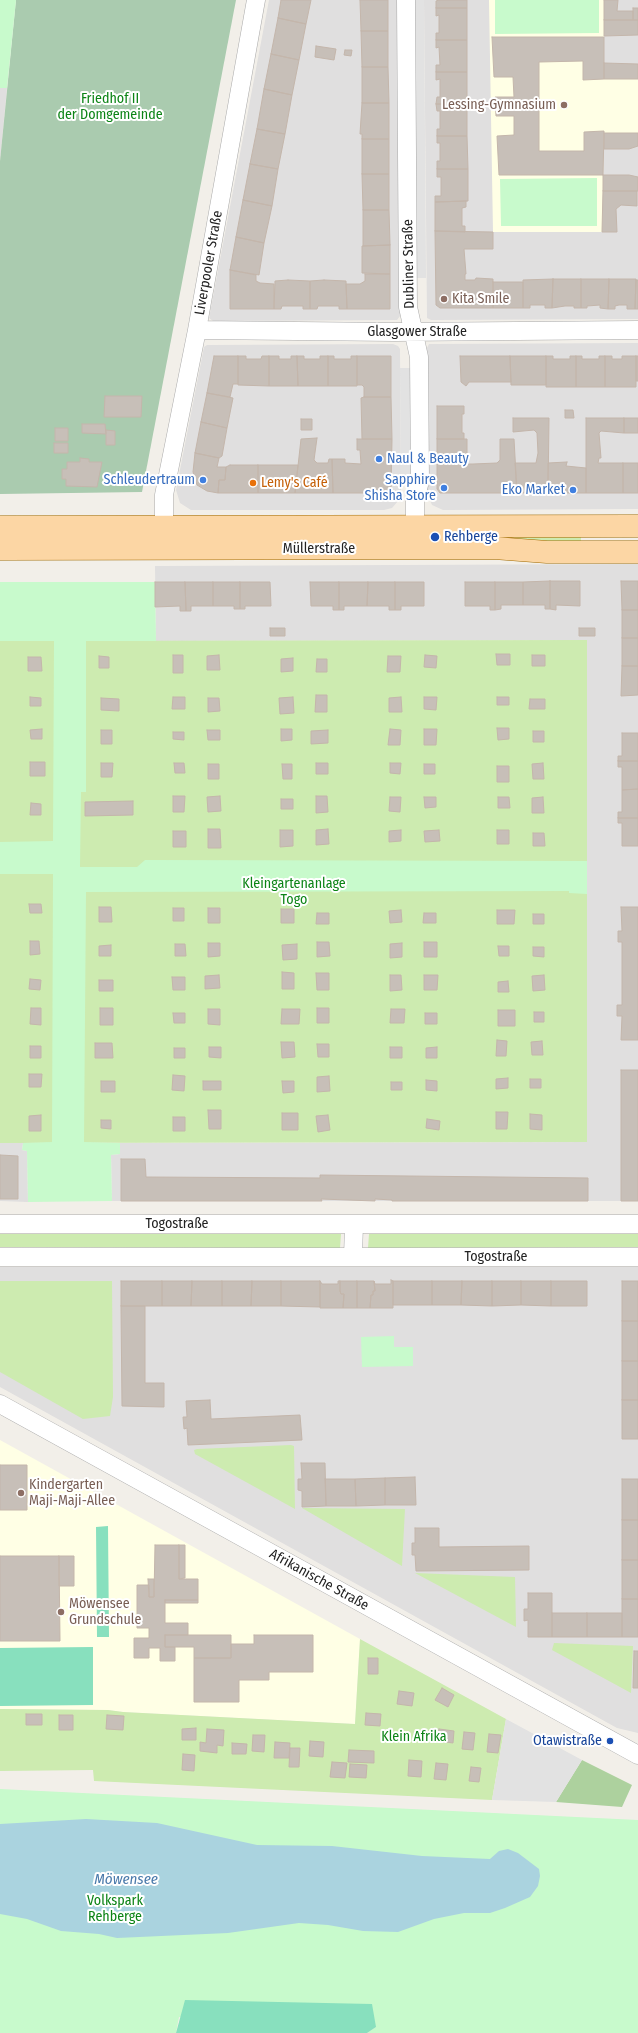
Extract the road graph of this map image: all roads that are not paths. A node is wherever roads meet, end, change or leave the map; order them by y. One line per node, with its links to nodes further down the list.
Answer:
1 (256, 0): 3 (street, Liverpooler Straße)
2 (406, 0): 5 (street, Dubliner Straße)
3 (197, 330): 5 (street, Glasgower Straße); 9 (street, Liverpooler Straße)
4 (638, 330): 5 (street, Glasgower Straße)
5 (414, 332): 6 (street, Dubliner Straße)
6 (415, 526): 7 (main road, Müllerstraße); 9 (main road, Müllerstraße)
7 (638, 526)
8 (0, 527): 9 (main road, Müllerstraße)
9 (164, 527)
10 (0, 549): 11 (main road, Müllerstraße)
11 (638, 552)
12 (0, 1224): 13 (street, Togostraße)
13 (354, 1224): 14 (street, Togostraße); 16 (street)
14 (638, 1224)
15 (0, 1257): 16 (street, Togostraße)
16 (353, 1257): 17 (street, Togostraße)
17 (638, 1257)
18 (0, 1404): 19 (street, Afrikanische Straße)
19 (638, 1755)

